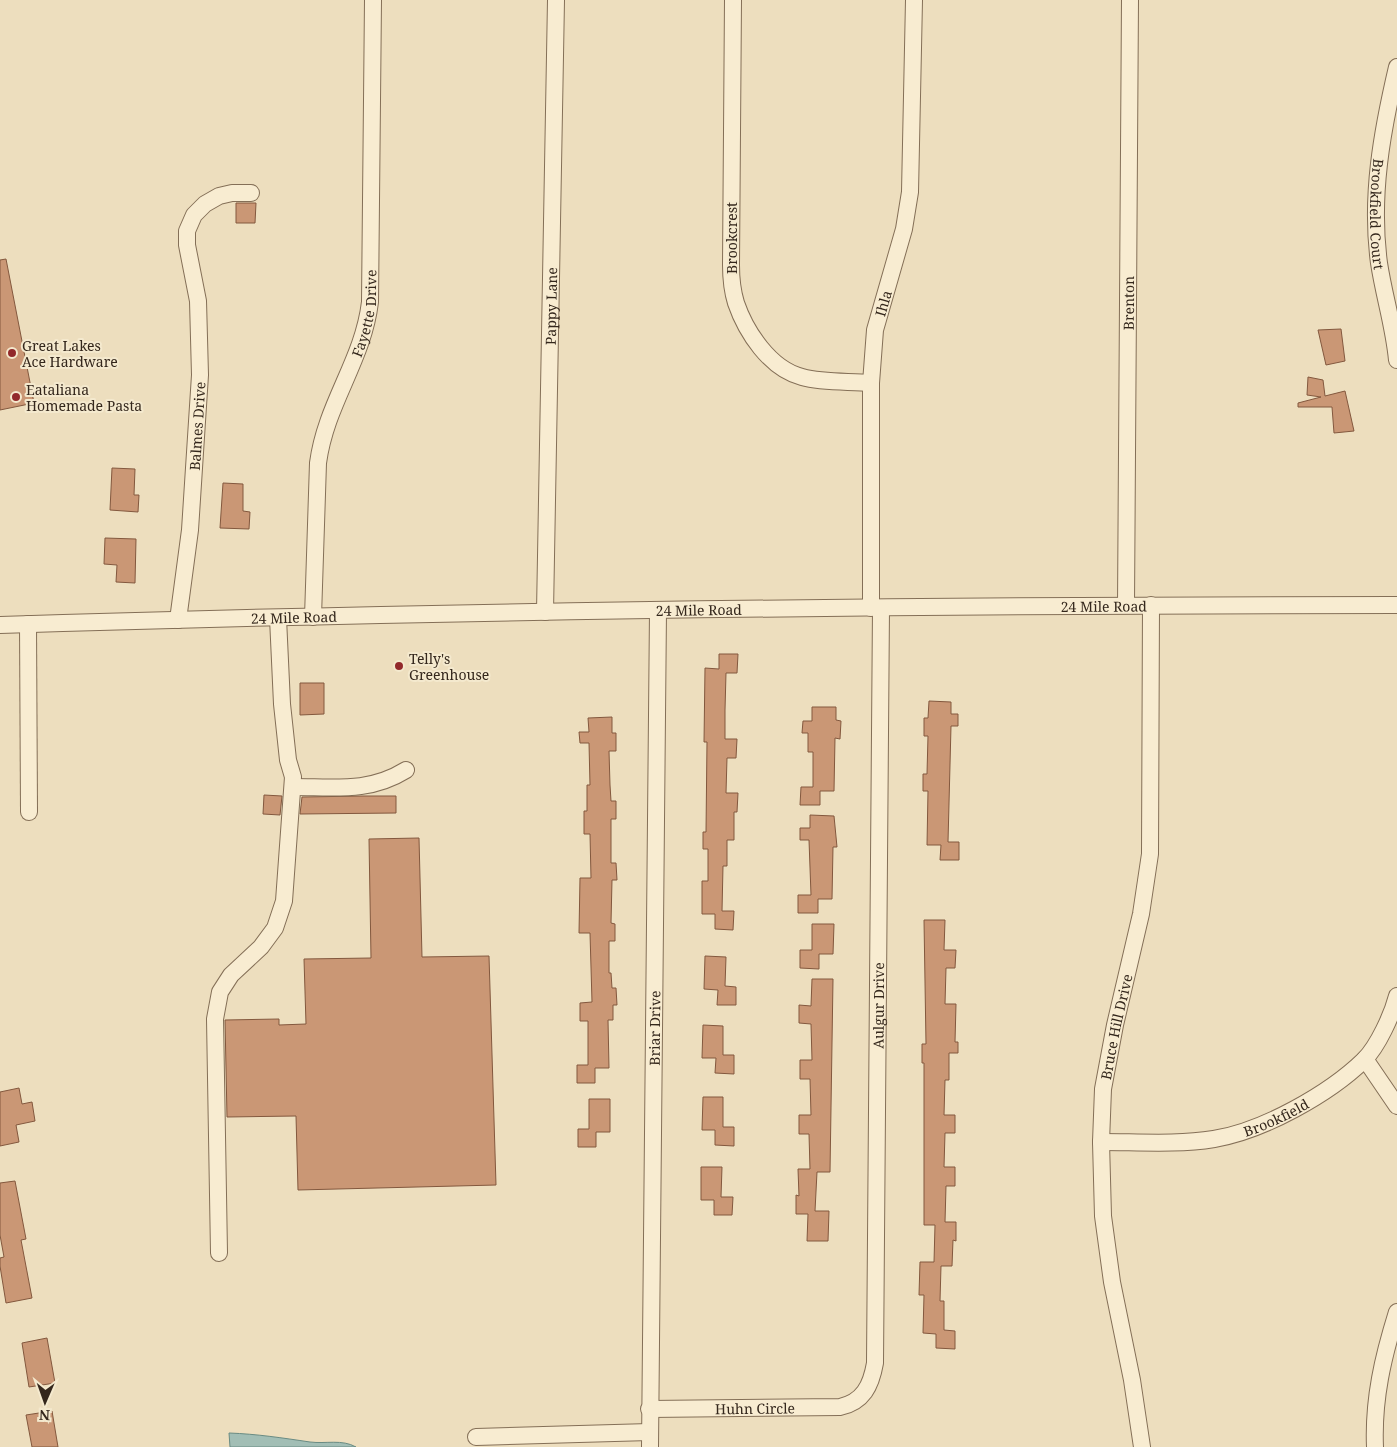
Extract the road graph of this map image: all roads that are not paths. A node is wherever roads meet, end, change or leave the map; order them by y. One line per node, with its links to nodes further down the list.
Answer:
1 (373, 0): 16 (street, Fayette Drive)
2 (556, 0): 15 (street, Pappy Lane)
3 (733, 0): 9 (street, Brookcrest)
4 (914, 0): 9 (street, Ihla)
5 (1130, 0): 11 (street, Brenton)
6 (1397, 66): 8 (street, Brookfield Court)
7 (251, 194): 18 (street, Balmes Drive)
8 (1397, 360)
9 (871, 383): 13 (street, Ihla)
10 (1397, 604): 12 (street, 24 Mile Road)
11 (1126, 605): 12 (street, 24 Mile Road); 13 (street, 24 Mile Road)
12 (1151, 605): 27 (street, Bruce Hill Drive)
13 (876, 608): 14 (street, 24 Mile Road); 30 (street, Aulgur Drive)
14 (658, 611): 15 (street, 24 Mile Road); 31 (street, Briar Drive)
15 (545, 612): 16 (street, 24 Mile Road)
16 (314, 617): 17 (street, 24 Mile Road)
17 (278, 618): 18 (street, 24 Mile Road); 22 (street)
18 (178, 620): 19 (street, 24 Mile Road)
19 (28, 624): 20 (street, 24 Mile Road); 23 (street)
20 (0, 625)
21 (406, 770): 22 (street)
22 (292, 787): 28 (street)
23 (29, 812)
24 (1397, 996): 25 (street, Brookfield)
25 (1365, 1059): 26 (street); 27 (street, Brookfield)
26 (1397, 1106)
27 (1101, 1142): 34 (street, Bruce Hill Drive)
28 (219, 1253)
29 (1397, 1312): 35 (street)
30 (859, 1400): 31 (street, Huhn Circle)
31 (650, 1409): 33 (street, Briar Drive)
32 (476, 1437): 33 (street)
33 (650, 1440)
34 (1142, 1447)
35 (1375, 1447)

